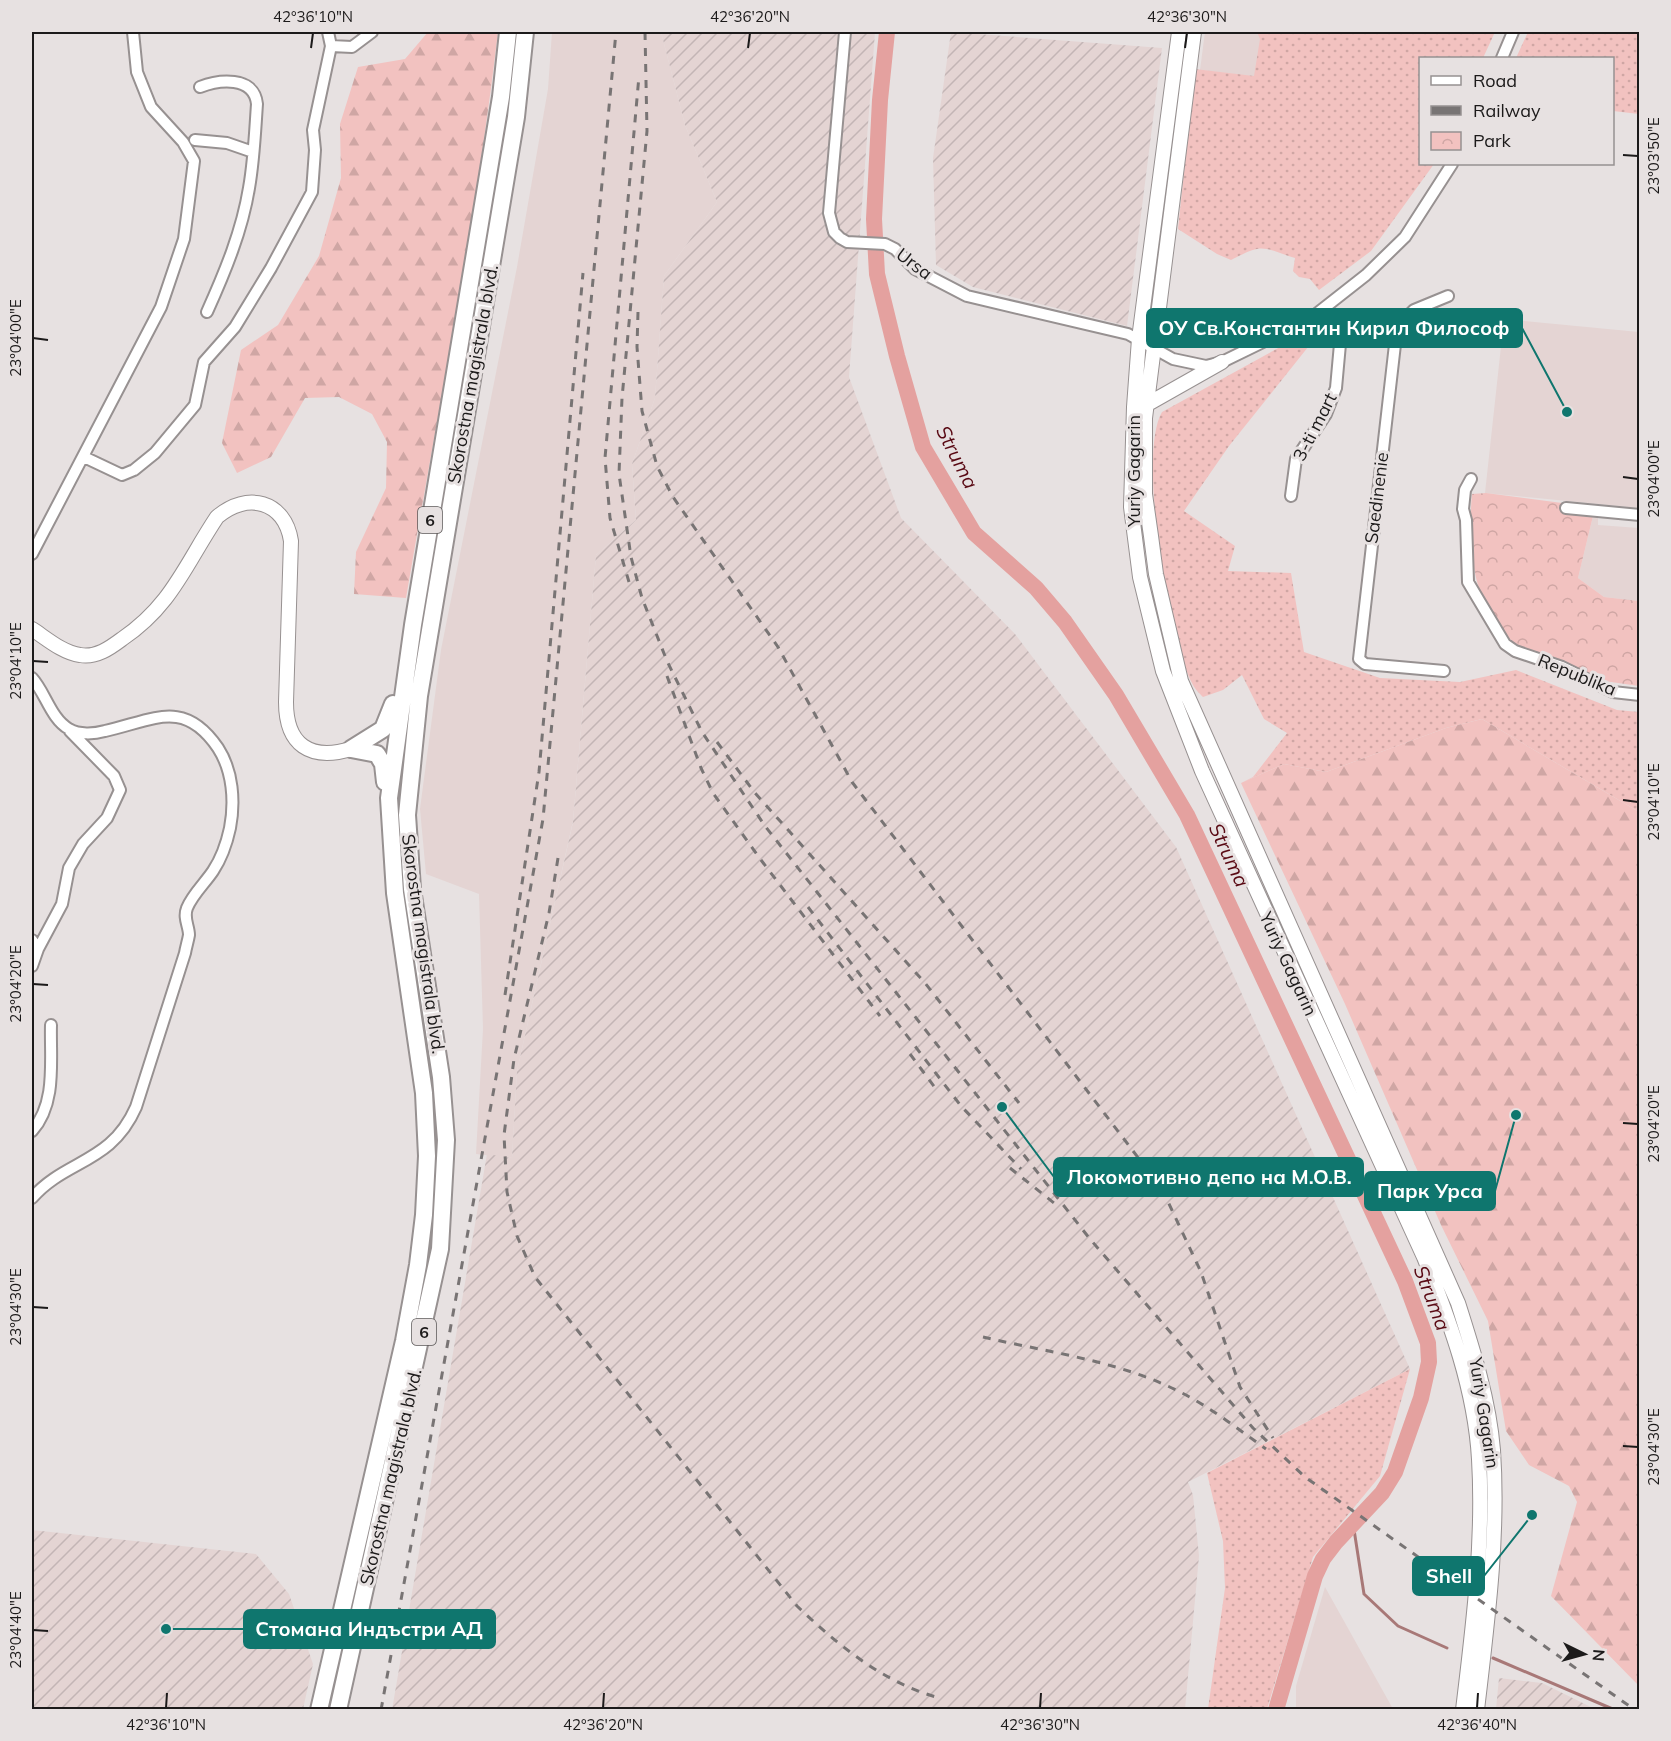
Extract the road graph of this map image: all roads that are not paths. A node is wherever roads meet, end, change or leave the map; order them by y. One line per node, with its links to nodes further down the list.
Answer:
1 (133, 32): 25 (street)
2 (328, 32): 10 (street)
3 (372, 32): 10 (street)
4 (508, 32): 31 (highway, Skorostna magistrala blvd. / 6)
5 (525, 32): 45 (highway, Skorostna magistrala blvd. / 6)
6 (845, 32): 21 (street, Ursa)
7 (1179, 32): 21 (street, Yuriy Gagarin)
8 (1194, 32): 22 (street, Yuriy Gagarin)
9 (1514, 32): 11 (street)
10 (331, 46): 25 (street)
11 (1502, 57)
12 (200, 87): 14 (street)
13 (195, 140): 14 (street)
14 (253, 152): 18 (street)
15 (1451, 165): 17 (street)
16 (1448, 296): 20 (street)
17 (1326, 309): 19 (street); 23 (street)
18 (207, 312)
19 (1342, 322): 20 (street); 27 (street, 3-ti mart)
20 (1397, 327): 33 (street, Saedinenie)
21 (1139, 339): 22 (street, Ursa); 46 (street, Yuriy Gagarin)
22 (1152, 348): 23 (street, Ursa); 24 (street, Yuriy Gagarin)
23 (1222, 362): 24 (street)
24 (1146, 405): 47 (street, Yuriy Gagarin)
25 (84, 457): 30 (street)
26 (1472, 479): 35 (street, Republika)
27 (1291, 496)
28 (1566, 508): 29 (street)
29 (1640, 515)
30 (32, 554)
31 (413, 625): 37 (highway); 38 (highway, Skorostna magistrala blvd. / 6)
32 (32, 629): 37 (street)
33 (1444, 671)
34 (32, 678): 36 (street)
35 (1640, 695)
36 (68, 729): 39 (street); 43 (street)
37 (351, 749): 38 (highway)
38 (389, 824): 44 (highway, Skorostna magistrala blvd. / 6)
39 (34, 944): 40 (street)
40 (32, 966)
41 (51, 1025): 42 (street)
42 (32, 1131)
43 (32, 1198)
44 (319, 1710)
45 (338, 1710)
46 (1463, 1710)
47 (1477, 1710)

